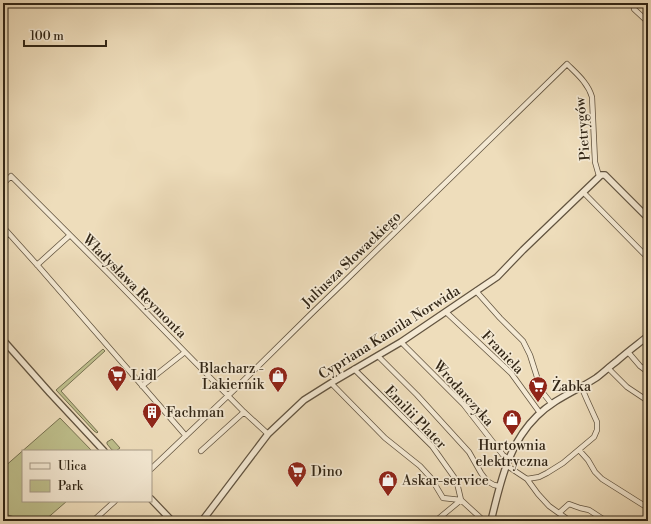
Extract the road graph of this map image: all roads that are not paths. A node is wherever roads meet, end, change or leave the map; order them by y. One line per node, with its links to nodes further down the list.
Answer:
1 (634, 9): 2 (street)
2 (648, 22)
3 (567, 64): 4 (street, Pietrygów); 28 (street, Juliusza Słowackiego)
4 (600, 176): 6 (street, Cypriana Kamila Norwida); 7 (street)
5 (3, 184): 10 (street, Władysława Reymonta)
6 (583, 192): 12 (street); 14 (street, Cypriana Kamila Norwida)
7 (648, 218)
8 (3, 227): 9 (street)
9 (8, 233): 11 (street); 13 (street)
10 (70, 236): 13 (street, Władysława Reymonta); 19 (street, Władysława Reymonta)
11 (3, 238)
12 (648, 258)
13 (37, 265): 26 (street)
14 (476, 291): 15 (street, Cypriana Kamila Norwida); 30 (street)
15 (446, 312): 18 (street, Cypriana Kamila Norwida); 32 (street, Franiela)
16 (648, 336): 20 (street)
17 (3, 340): 35 (street)
18 (401, 342): 21 (street, Cypriana Kamila Norwida); 38 (street, Wrodarczyka)
19 (184, 352): 26 (street, Władysława Reymonta); 28 (street, Władysława Reymonta)
20 (628, 352): 22 (street); 24 (street)
21 (378, 356): 23 (street, Cypriana Kamila Norwida); 42 (street)
22 (608, 368): 27 (street); 29 (street)
23 (354, 369): 25 (street, Cypriana Kamila Norwida); 44 (street, Emilii Plater)
24 (648, 372)
25 (331, 383): 33 (street, Cypriana Kamila Norwida); 44 (street)
26 (142, 386): 34 (street)
27 (581, 386): 30 (street); 36 (street)
28 (228, 396): 31 (street, Władysława Reymonta); 34 (street, Juliusza Słowackiego)
29 (648, 402)
30 (551, 403): 32 (street)
31 (244, 412): 33 (street, Władysława Reymonta); 37 (street)
32 (540, 413): 38 (street)
33 (268, 434): 51 (street, Cypriana Kamila Norwida)
34 (186, 436): 40 (street, Juliusza Słowackiego)
35 (103, 450)
36 (579, 450): 41 (street); 46 (street)
37 (201, 451)
38 (509, 459): 39 (street)
39 (506, 465): 41 (street); 42 (street)
40 (152, 468)
41 (526, 479): 47 (street)
42 (499, 486): 54 (street)
43 (152, 500): 50 (street)
44 (461, 500): 52 (street); 53 (street)
45 (115, 502): 49 (street)
46 (648, 508)
47 (559, 513): 55 (street); 56 (street)
48 (648, 516): 57 (street)
49 (93, 521)
50 (172, 521)
51 (202, 521)
52 (434, 521)
53 (484, 521)
54 (491, 521)
55 (570, 521)
56 (606, 521)
57 (643, 521)

